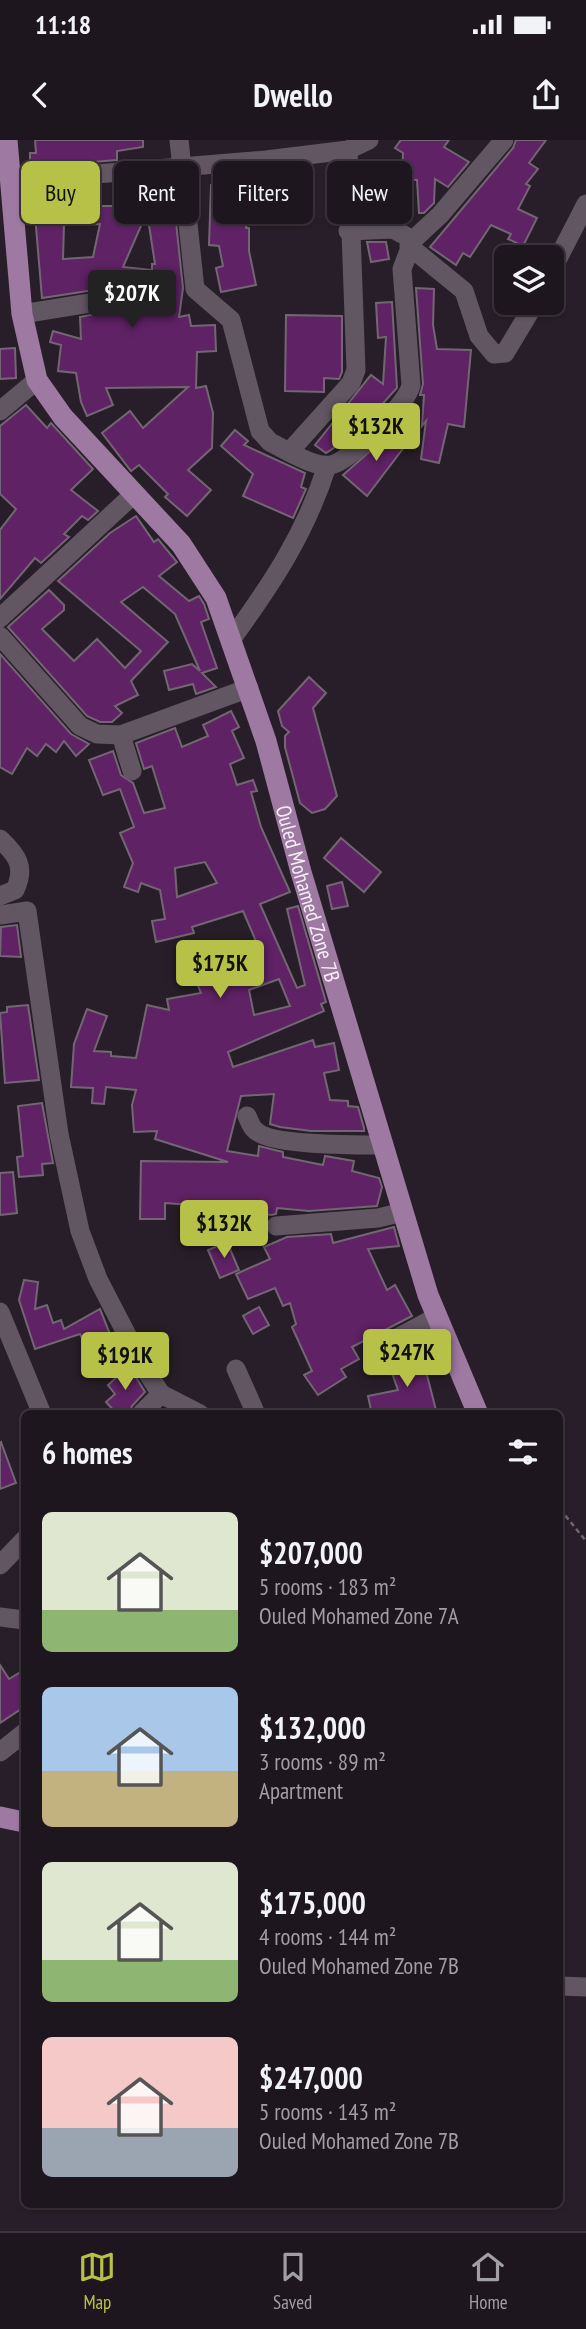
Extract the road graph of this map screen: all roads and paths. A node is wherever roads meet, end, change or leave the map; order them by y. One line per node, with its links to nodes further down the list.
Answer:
1 (7, 140): 9 (main road)
2 (179, 140): 6 (street)
3 (369, 140): 5 (street)
4 (504, 140): 13 (street)
5 (339, 147): 7 (street); 12 (street)
6 (180, 161)
7 (199, 165)
8 (114, 175): 9 (street)
9 (7, 187): 16 (main road)
10 (586, 204): 14 (street)
11 (187, 224): 20 (street)
12 (348, 231): 13 (street); 20 (street)
13 (411, 243): 17 (street); 21 (street)
14 (564, 247)
15 (108, 300): 16 (street)
16 (22, 314): 18 (main road)
17 (528, 315)
18 (37, 380): 19 (street); 22 (main road, Ouled Mohamed Zone 7B)
19 (0, 411)
20 (289, 452): 21 (street)
21 (327, 466): 25 (street)
22 (134, 494): 23 (street); 25 (main road, Ouled Mohamed Zone 7B)
23 (0, 618)
24 (0, 636): 27 (street)
25 (231, 640): 26 (main road, Ouled Mohamed Zone 7B)
26 (249, 688): 27 (street); 33 (main road, Ouled Mohamed Zone 7B)
27 (121, 735): 28 (street)
28 (132, 771)
29 (0, 839): 30 (street)
30 (0, 896)
31 (0, 915): 40 (street)
32 (247, 1116): 33 (street)
33 (384, 1145): 34 (main road, Ouled Mohamed Zone 7B)
34 (403, 1212): 35 (street); 37 (main road, Ouled Mohamed Zone 7B)
35 (276, 1226)
36 (0, 1312): 41 (street)
37 (436, 1317): 38 (street); 45 (main road, Ouled Mohamed Zone 7B)
38 (377, 1355)
39 (236, 1369): 44 (street)
40 (161, 1394): 42 (street); 43 (street)
41 (40, 1410)
42 (145, 1410)
43 (192, 1410)
44 (254, 1410)
45 (476, 1410)
46 (563, 1513): 47 (path)
47 (586, 1541)
48 (0, 1617): 49 (street)
49 (21, 1620)
50 (21, 1735): 51 (street)
51 (0, 1752)
52 (0, 1817): 53 (main road)
53 (21, 1821)
54 (563, 1986): 55 (street)
55 (586, 1987)

